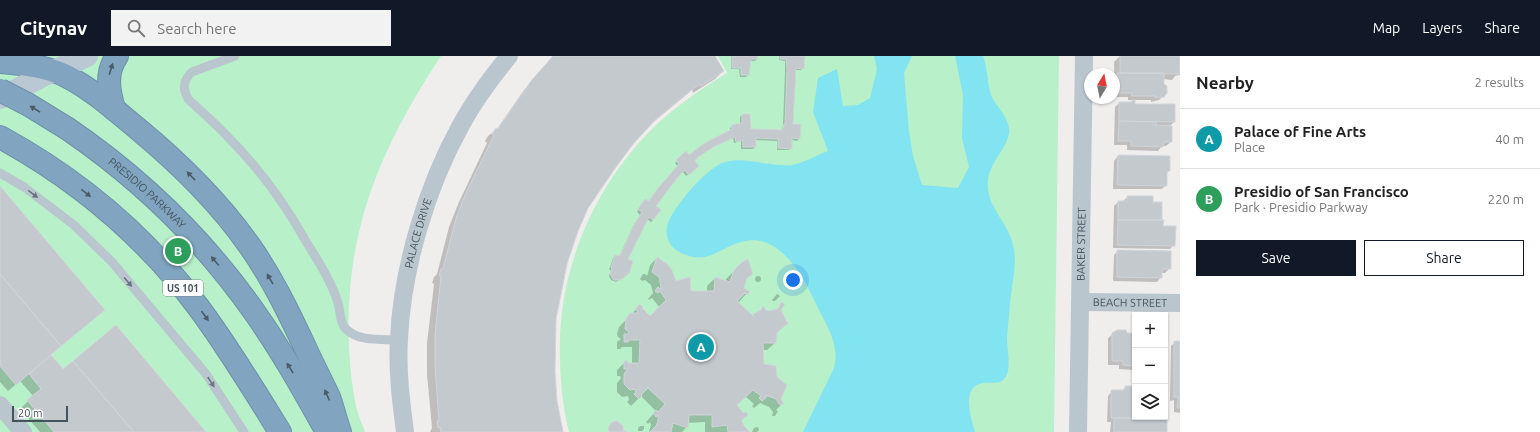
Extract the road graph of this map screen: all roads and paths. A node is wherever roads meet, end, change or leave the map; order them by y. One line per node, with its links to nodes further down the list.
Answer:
1 (87, 56): 7 (main road)
2 (117, 56): 10 (highway, one-way to 2)
3 (235, 56): 15 (lane)
4 (509, 56): 15 (street, PALACE DRIVE)
5 (1084, 56): 13 (street, BAKER STREET)
6 (0, 62): 7 (highway)
7 (54, 72): 9 (main road); 10 (highway)
8 (0, 90): 20 (highway, PRESIDIO PARKWAY, one-way to 8, bridge)
9 (0, 98)
10 (114, 109): 21 (highway, one-way to 10)
11 (0, 137): 19 (highway, US 101, one-way to 19)
12 (0, 174): 18 (lane, one-way to 18)
13 (1080, 302): 14 (street, BEACH STREET); 23 (street, BAKER STREET)
14 (1180, 303)
15 (399, 340): 22 (street, PALACE DRIVE)
16 (0, 405): 17 (street)
17 (23, 432)
18 (244, 432)
19 (280, 432)
20 (327, 432)
21 (340, 432)
22 (405, 432)
23 (1078, 432)

